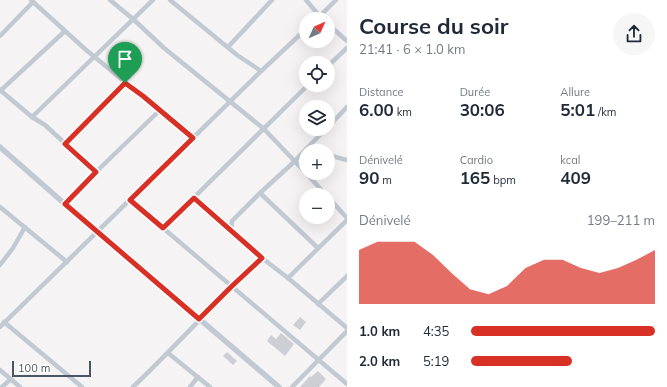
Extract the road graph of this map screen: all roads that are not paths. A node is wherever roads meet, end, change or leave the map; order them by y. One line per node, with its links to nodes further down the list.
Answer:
1 (110, 0): 10 (street)
2 (153, 0): 10 (street)
3 (170, 0): 16 (street)
4 (272, 0): 16 (street)
5 (306, 0): 8 (street)
6 (336, 0): 9 (street)
7 (32, 1): 11 (street); 13 (street)
8 (315, 12)
9 (325, 12)
10 (134, 19): 18 (street); 24 (street)
11 (65, 31): 18 (street); 22 (street)
12 (335, 31): 15 (street)
13 (0, 36)
14 (299, 36): 20 (street)
15 (347, 42)
16 (228, 47): 20 (street)
17 (347, 48): 19 (street)
18 (95, 57): 21 (street); 27 (street)
19 (335, 59)
20 (261, 71): 24 (street)
21 (125, 83): 26 (street); 32 (street)
22 (0, 90): 27 (street)
23 (301, 92): 29 (street)
24 (230, 102): 29 (street); 31 (street)
25 (347, 106): 28 (street)
26 (160, 110): 31 (street); 40 (street)
27 (32, 117): 32 (street)
28 (335, 119)
29 (264, 129): 38 (street); 44 (street)
30 (319, 136): 33 (street)
31 (193, 138): 45 (street)
32 (65, 144): 40 (street)
33 (311, 144)
34 (0, 147): 46 (street)
35 (299, 157): 38 (street)
36 (335, 157): 37 (street)
37 (347, 160)
38 (295, 162): 39 (street); 43 (street)
39 (299, 166)
40 (96, 172): 46 (street)
41 (312, 180): 42 (street)
42 (320, 188)
43 (260, 193): 52 (street); 54 (street)
44 (194, 198): 51 (street); 52 (street)
45 (130, 200): 51 (street); 53 (street)
46 (65, 204): 53 (street)
47 (335, 205): 49 (street)
48 (0, 207): 50 (street)
49 (347, 219): 54 (street)
50 (25, 227): 56 (street); 57 (street)
51 (163, 228): 60 (street)
52 (231, 231): 55 (street)
53 (97, 232): 56 (street); 62 (street)
54 (318, 248): 59 (street)
55 (262, 258): 59 (street); 60 (street)
56 (67, 262): 63 (street)
57 (0, 265)
58 (347, 276): 61 (street)
59 (288, 278): 61 (street)
60 (232, 286): 62 (street); 67 (street)
61 (318, 304): 65 (street)
62 (199, 319): 66 (street); 78 (street)
63 (4, 322): 64 (street); 74 (street)
64 (0, 327)
65 (347, 330): 67 (street)
66 (168, 353): 69 (street); 75 (street)
67 (319, 360): 71 (street); 79 (street)
68 (0, 370): 70 (street)
69 (198, 377): 76 (street); 77 (street)
70 (11, 379): 72 (street); 73 (street)
71 (347, 384)
72 (2, 387)
73 (20, 387)
74 (82, 387)
75 (133, 387)
76 (190, 387)
77 (210, 387)
78 (279, 387)
79 (292, 387)

